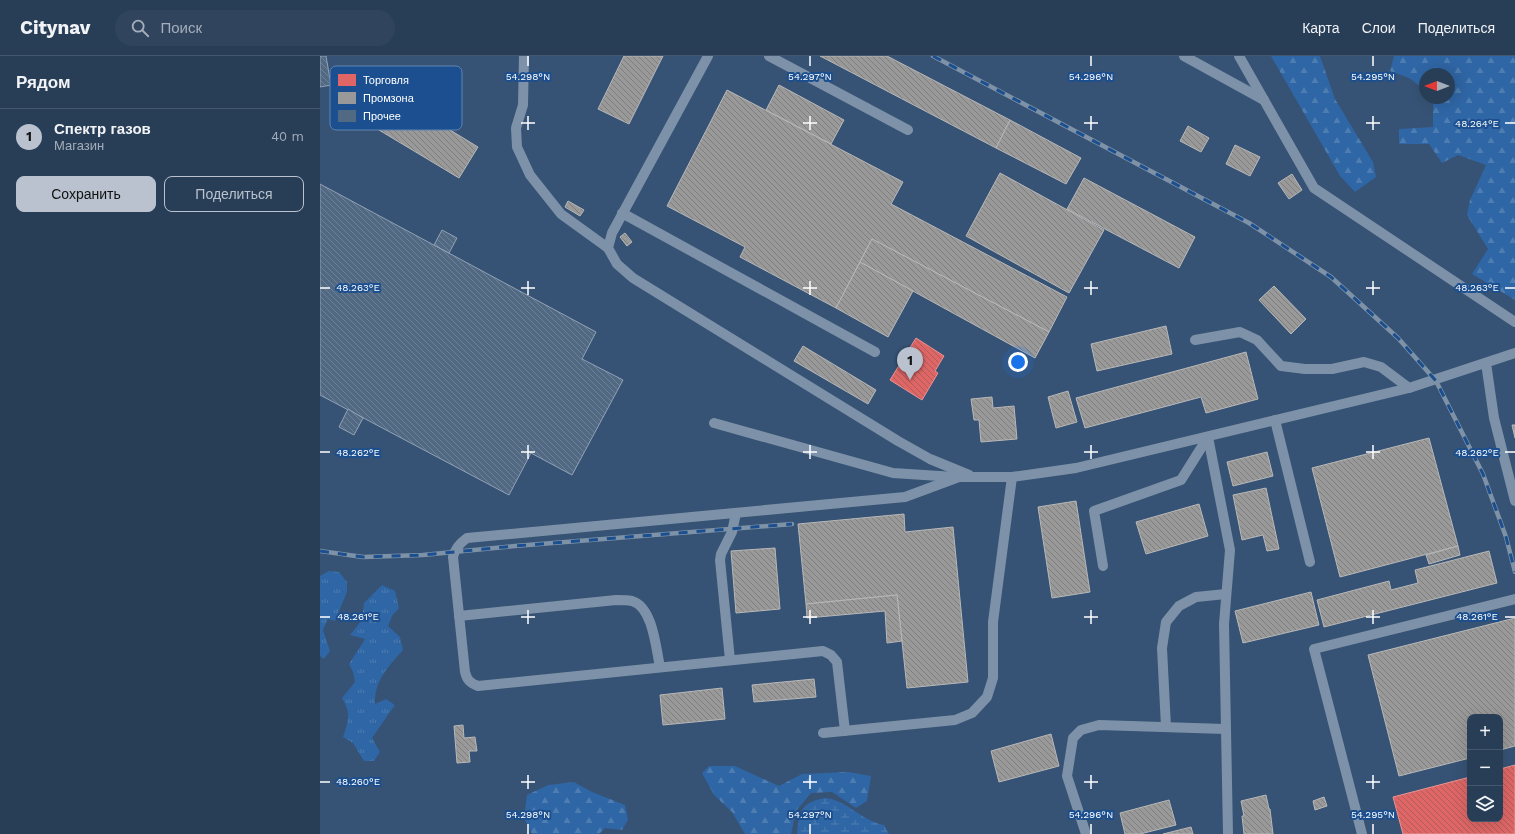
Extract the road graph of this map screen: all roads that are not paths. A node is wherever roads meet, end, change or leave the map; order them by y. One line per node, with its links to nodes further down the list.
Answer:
1 (524, 56): 9 (lane)
2 (708, 56): 8 (lane)
3 (769, 56): 7 (lane)
4 (1184, 56): 6 (lane)
5 (1240, 56): 6 (lane)
6 (1264, 100): 10 (lane)
7 (908, 130)
8 (622, 213): 9 (lane); 12 (lane)
9 (608, 248): 20 (lane)
10 (1515, 322)
11 (1195, 340): 15 (lane)
12 (876, 352)
13 (1515, 353): 14 (lane)
14 (1486, 363): 15 (lane); 22 (lane)
15 (1409, 388): 16 (lane)
16 (1276, 420): 18 (lane); 24 (lane)
17 (714, 423): 19 (lane)
18 (1208, 437): 21 (lane); 25 (lane); 26 (lane)
19 (958, 477): 20 (lane); 23 (lane)
20 (973, 477): 21 (lane)
21 (1012, 477): 33 (lane)
22 (1515, 501)
23 (736, 513): 28 (lane); 29 (lane)
24 (1310, 562)
25 (1103, 566)
26 (1226, 594): 31 (lane); 32 (lane)
27 (1515, 599): 37 (lane)
28 (459, 616): 30 (lane); 30 (lane)
29 (730, 660): 30 (lane); 33 (lane)
30 (660, 667)
31 (1166, 727): 32 (lane); 35 (lane)
32 (1225, 729): 36 (lane)
33 (845, 731): 34 (lane)
34 (823, 733)
35 (1086, 834)
36 (1228, 834)
37 (1362, 834)

